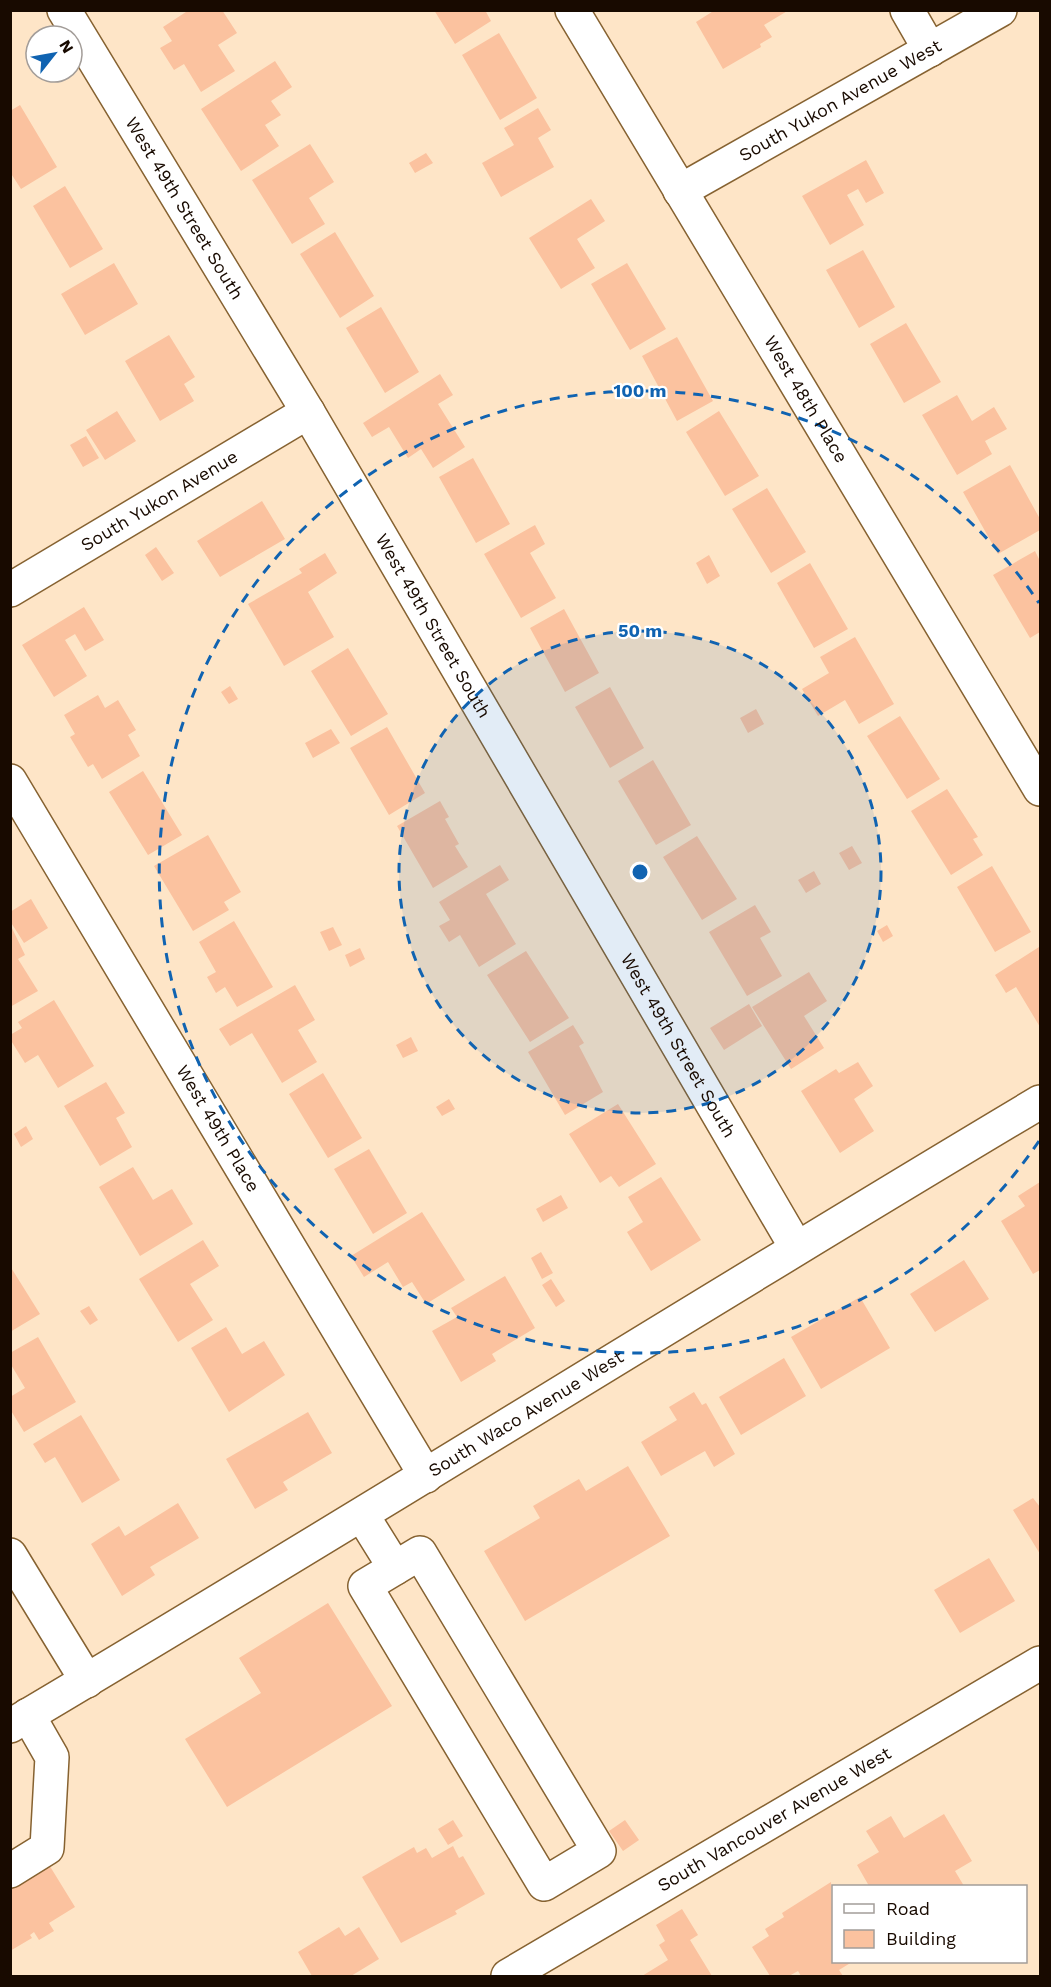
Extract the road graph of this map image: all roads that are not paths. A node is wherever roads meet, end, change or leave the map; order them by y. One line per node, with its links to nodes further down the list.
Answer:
1 (64, 10): 7 (street, West 49th Street South)
2 (572, 10): 6 (street, West 48th Place)
3 (907, 10): 5 (street)
4 (1000, 10): 5 (street, South Yukon Avenue West)
5 (930, 50): 6 (street, South Yukon Avenue West)
6 (680, 190): 10 (street, West 48th Place)
7 (308, 412): 8 (street, South Yukon Avenue); 12 (street, West 49th Street South)
8 (10, 590)
9 (10, 781): 13 (street, West 49th Place)
10 (1041, 789)
11 (1041, 1102): 12 (street, South Waco Avenue West)
12 (796, 1247): 13 (street, South Waco Avenue West)
13 (426, 1476): 14 (street, South Waco Avenue West)
14 (362, 1515): 16 (street); 18 (street, South Waco Avenue West)
15 (10, 1555): 18 (street)
16 (395, 1568): 16 (street)
17 (1041, 1663): 21 (street, South Vancouver Avenue West)
18 (87, 1681): 19 (street, South Waco Avenue West)
19 (19, 1720): 20 (street)
20 (10, 1871)
21 (508, 1977)

